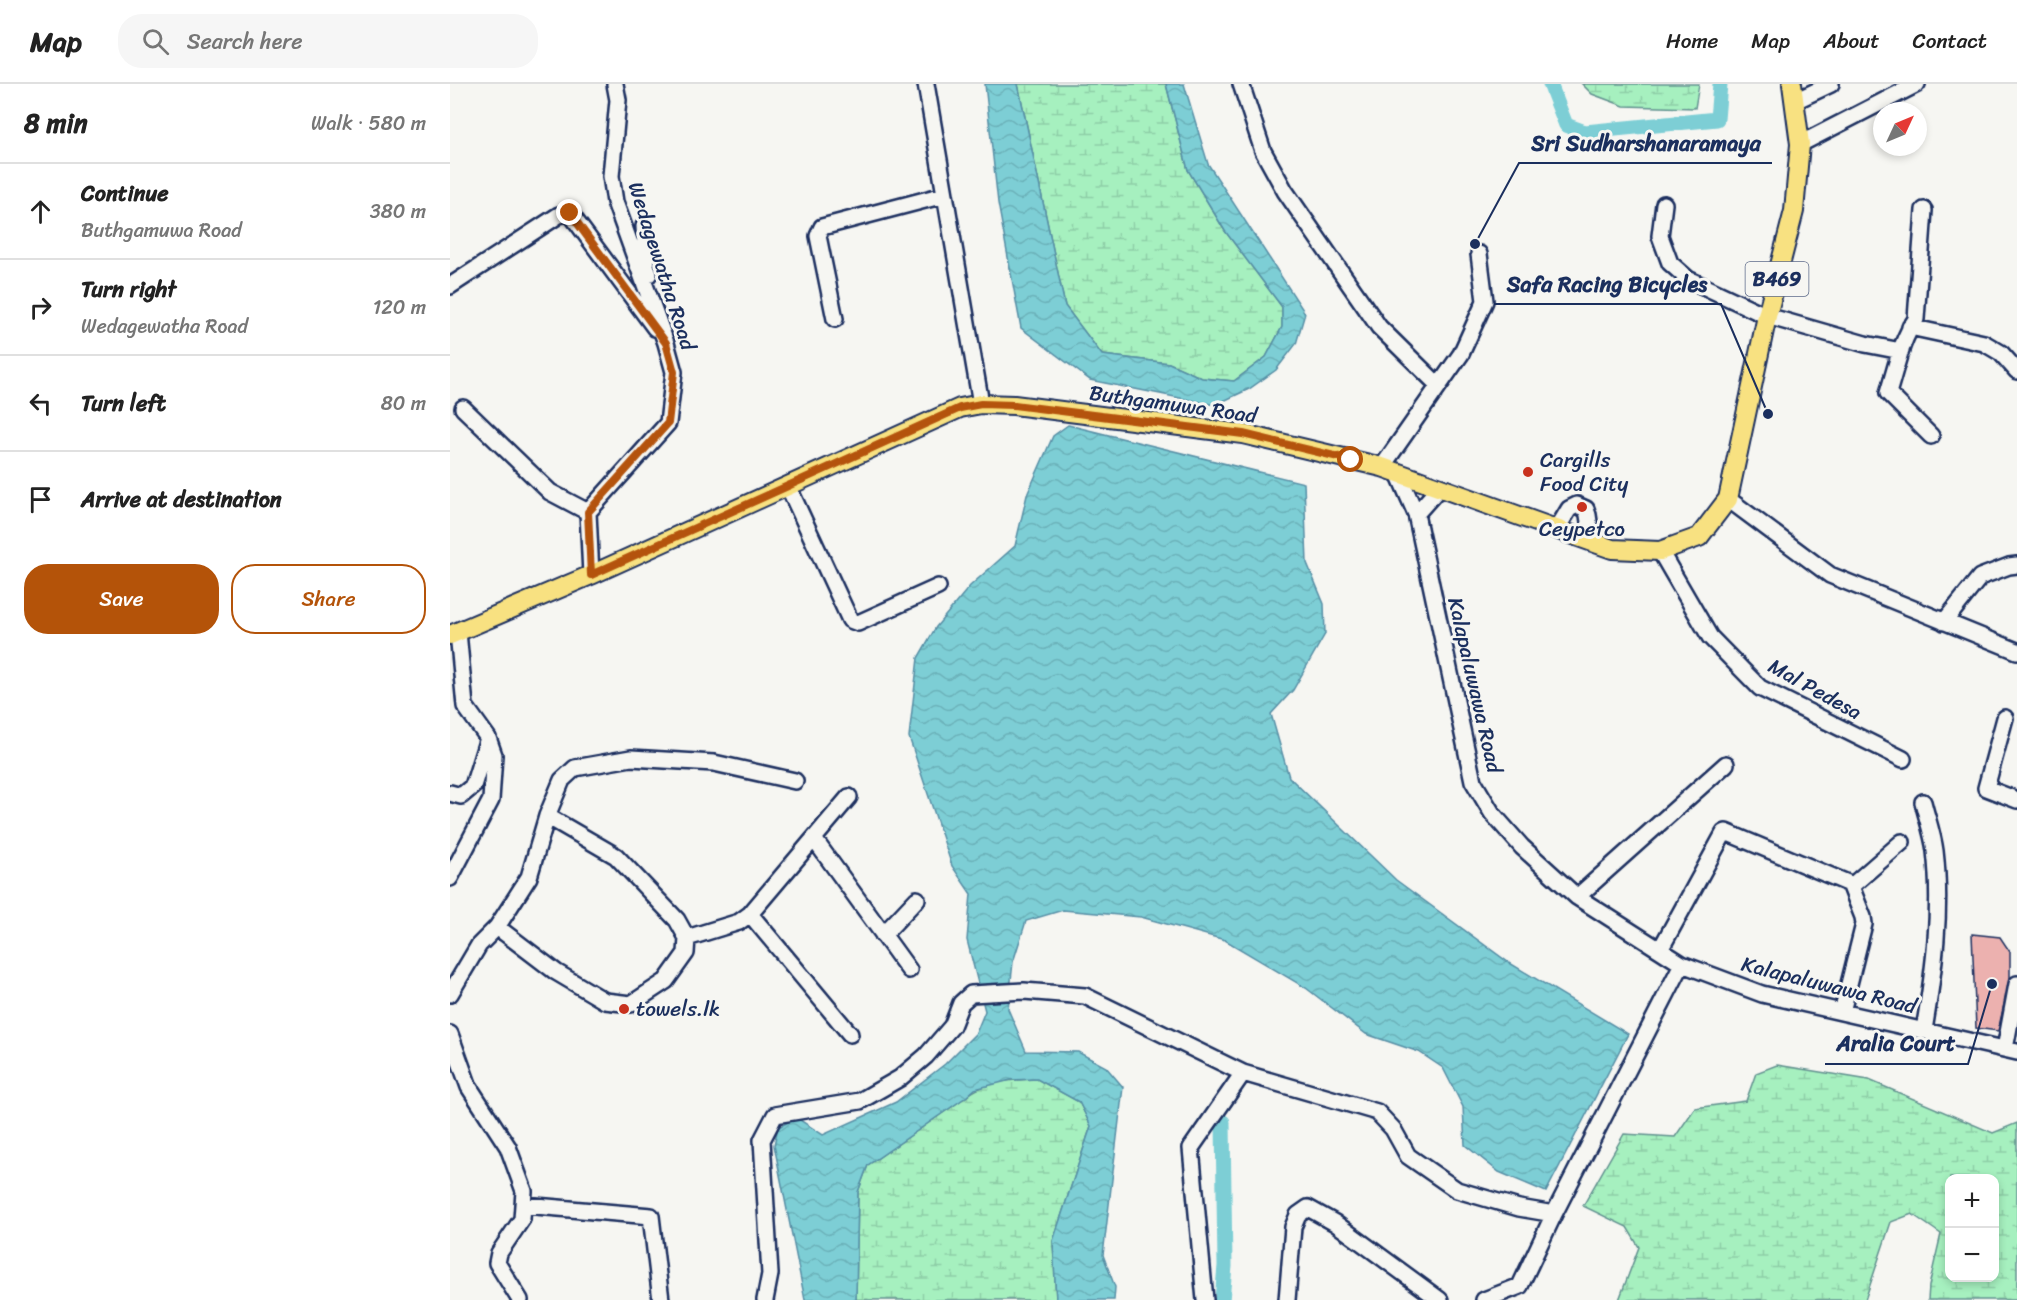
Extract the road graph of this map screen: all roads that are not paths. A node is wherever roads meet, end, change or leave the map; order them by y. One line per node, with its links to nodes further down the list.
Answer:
1 (615, 84): 17 (street, Wedagewatha Road)
2 (926, 84): 8 (street)
3 (1240, 84): 20 (street)
4 (1831, 84): 6 (street)
5 (1917, 84): 7 (street)
6 (1793, 92): 7 (main road, Buthgamuwa Road / B469)
7 (1800, 144): 14 (main road, Buthgamuwa Road / B469)
8 (944, 195): 15 (street); 21 (street)
9 (1664, 204): 14 (street)
10 (1924, 210): 16 (street)
11 (644, 226): 17 (street)
12 (1479, 254): 20 (street)
13 (450, 286): 17 (street)
14 (1767, 316): 18 (street); 27 (main road, Buthgamuwa Road / B469)
15 (836, 319)
16 (1910, 327): 18 (street); 19 (street)
17 (666, 343): 28 (street, Wedagewatha Road)
18 (1901, 351): 23 (street)
19 (2017, 371)
20 (1438, 385): 24 (street)
21 (981, 404): 24 (main road, Buthgamuwa Road / B469); 25 (main road, Buthgamuwa Road / B469)
22 (462, 408): 28 (street)
23 (1931, 436)
24 (1390, 470): 26 (main road, Buthgamuwa Road / B469); 29 (street, Kalapaluwawa Road)
25 (788, 486): 34 (main road, Buthgamuwa Road / B469); 35 (street)
26 (1440, 487): 29 (street); 30 (main road, Buthgamuwa Road / B469)
27 (1728, 499): 32 (main road, Buthgamuwa Road / B469); 36 (street)
28 (588, 512): 34 (street)
29 (1416, 513): 53 (street, Kalapaluwawa Road)
30 (1557, 529): 31 (main road, Buthgamuwa Road / B469); 31 (street)
31 (1592, 542): 32 (main road, Buthgamuwa Road / B469)
32 (1660, 551): 41 (street, Mal Pedesa)
33 (2017, 565): 36 (street)
34 (591, 575): 37 (main road, Buthgamuwa Road / B469)
35 (938, 587)
36 (1944, 622): 38 (street)
37 (454, 634): 40 (street)
38 (2017, 651)
39 (2005, 718): 46 (street)
40 (488, 738): 44 (street); 51 (street)
41 (1903, 759)
42 (1726, 764): 53 (street)
43 (795, 781): 48 (street)
44 (450, 793)
45 (849, 797): 49 (street)
46 (2017, 800)
47 (1923, 802): 65 (street)
48 (547, 816): 56 (street); 58 (street)
49 (814, 839): 55 (street); 57 (street)
50 (1902, 842): 52 (street)
51 (451, 873)
52 (1850, 884): 59 (street); 64 (street)
53 (1577, 897): 59 (street, Kalapaluwawa Road)
54 (917, 899): 57 (street)
55 (750, 914): 58 (street); 67 (street)
56 (497, 927): 58 (street); 63 (street)
57 (883, 935): 61 (street)
58 (687, 938)
59 (1660, 950): 60 (street, Kalapaluwawa Road)
60 (1682, 964): 64 (street, Kalapaluwawa Road); 71 (street)
61 (909, 970)
62 (2017, 984): 68 (street)
63 (450, 994)
64 (1842, 1012): 65 (street, Kalapaluwawa Road)
65 (1924, 1030): 68 (street, Kalapaluwawa Road)
66 (450, 1034): 70 (street)
67 (850, 1034)
68 (2011, 1051)
69 (1243, 1073): 71 (street); 75 (street); 76 (street)
70 (524, 1205): 73 (street); 74 (street)
71 (1554, 1214): 72 (street)
72 (1521, 1293): 79 (street)
73 (520, 1300)
74 (661, 1300)
75 (765, 1300)
76 (1205, 1300)
77 (1287, 1300): 78 (street)
78 (1440, 1300)
79 (1484, 1300)

